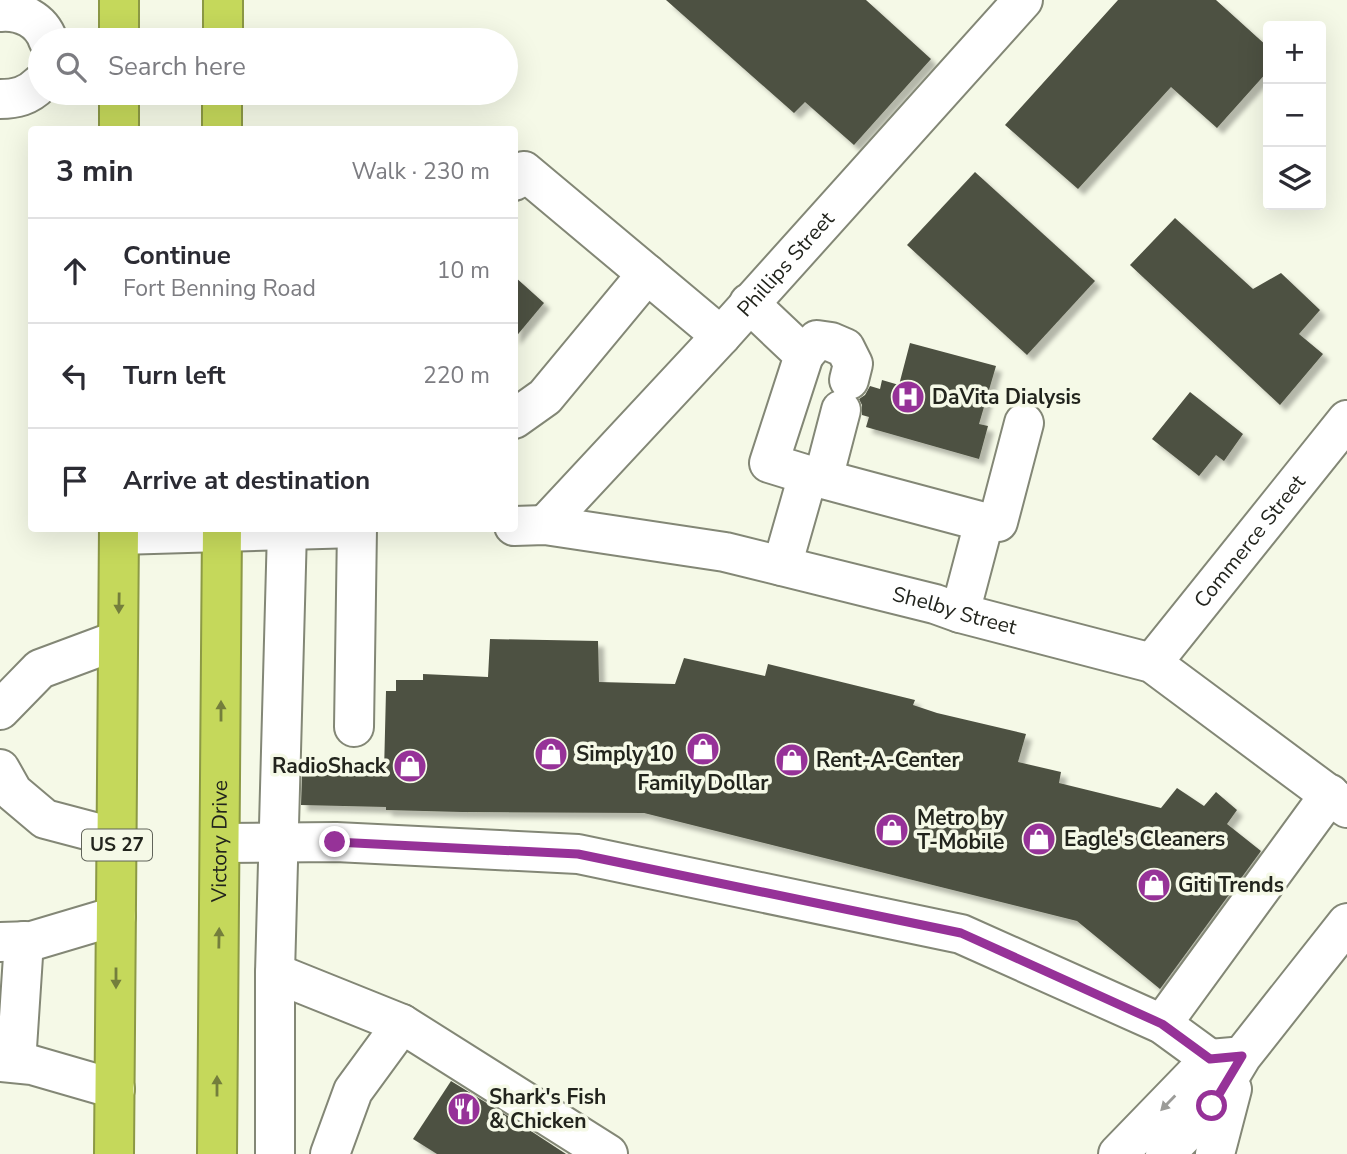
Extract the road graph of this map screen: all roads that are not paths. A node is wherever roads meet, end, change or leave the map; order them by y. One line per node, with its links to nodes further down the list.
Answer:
1 (119, 0): 6 (highway)
2 (223, 0): 7 (highway)
3 (1023, 0): 16 (street, Phillips Street)
4 (0, 12): 5 (street)
5 (41, 28)
6 (119, 28)
7 (222, 28)
8 (28, 93): 9 (street)
9 (0, 99)
10 (119, 105): 12 (highway)
11 (222, 105): 13 (highway)
12 (119, 126)
13 (222, 126)
14 (518, 177): 15 (street)
15 (647, 274): 17 (street); 19 (street)
16 (749, 303): 17 (street, Phillips Street); 18 (street)
17 (722, 336): 24 (street, Phillips Street)
18 (804, 355): 22 (street); 22 (street)
19 (518, 416)
20 (1347, 420): 32 (street, Commerce Street)
21 (1024, 423): 23 (street)
22 (815, 477): 23 (street); 29 (street)
23 (984, 522): 30 (street)
24 (530, 526): 29 (street, Shelby Street)
25 (119, 532): 31 (highway, US 27, one-way to 31)
26 (222, 532): 39 (highway, Victory Drive, one-way to 26)
27 (287, 532): 38 (street)
28 (356, 532): 34 (street)
29 (782, 566): 30 (street, Shelby Street)
30 (960, 612): 32 (street, Shelby Street)
31 (118, 640): 33 (street); 37 (highway, US 27)
32 (1152, 663): 36 (street, Shelby Street)
33 (0, 709)
34 (354, 727)
35 (0, 769): 37 (street)
36 (1338, 801): 45 (street)
37 (117, 838): 40 (highway, US 27)
38 (278, 842): 39 (street); 43 (street); 45 (street)
39 (220, 843): 50 (highway, Victory Drive, one-way to 39)
40 (116, 916): 42 (street); 48 (highway, US 27, one-way to 48)
41 (1347, 923): 46 (street)
42 (12, 942): 47 (street)
43 (275, 973): 44 (street); 51 (street)
44 (402, 1024): 52 (street); 53 (street)
45 (1162, 1024): 46 (street)
46 (1226, 1058): 54 (street, one-way to 54); 55 (street); 56 (street)
47 (8, 1063): 48 (street)
48 (115, 1089): 49 (highway, US 27)
49 (114, 1154)
50 (217, 1154)
51 (275, 1154)
52 (330, 1154)
53 (608, 1154)
54 (1118, 1154)
55 (1165, 1154)
56 (1214, 1154)

